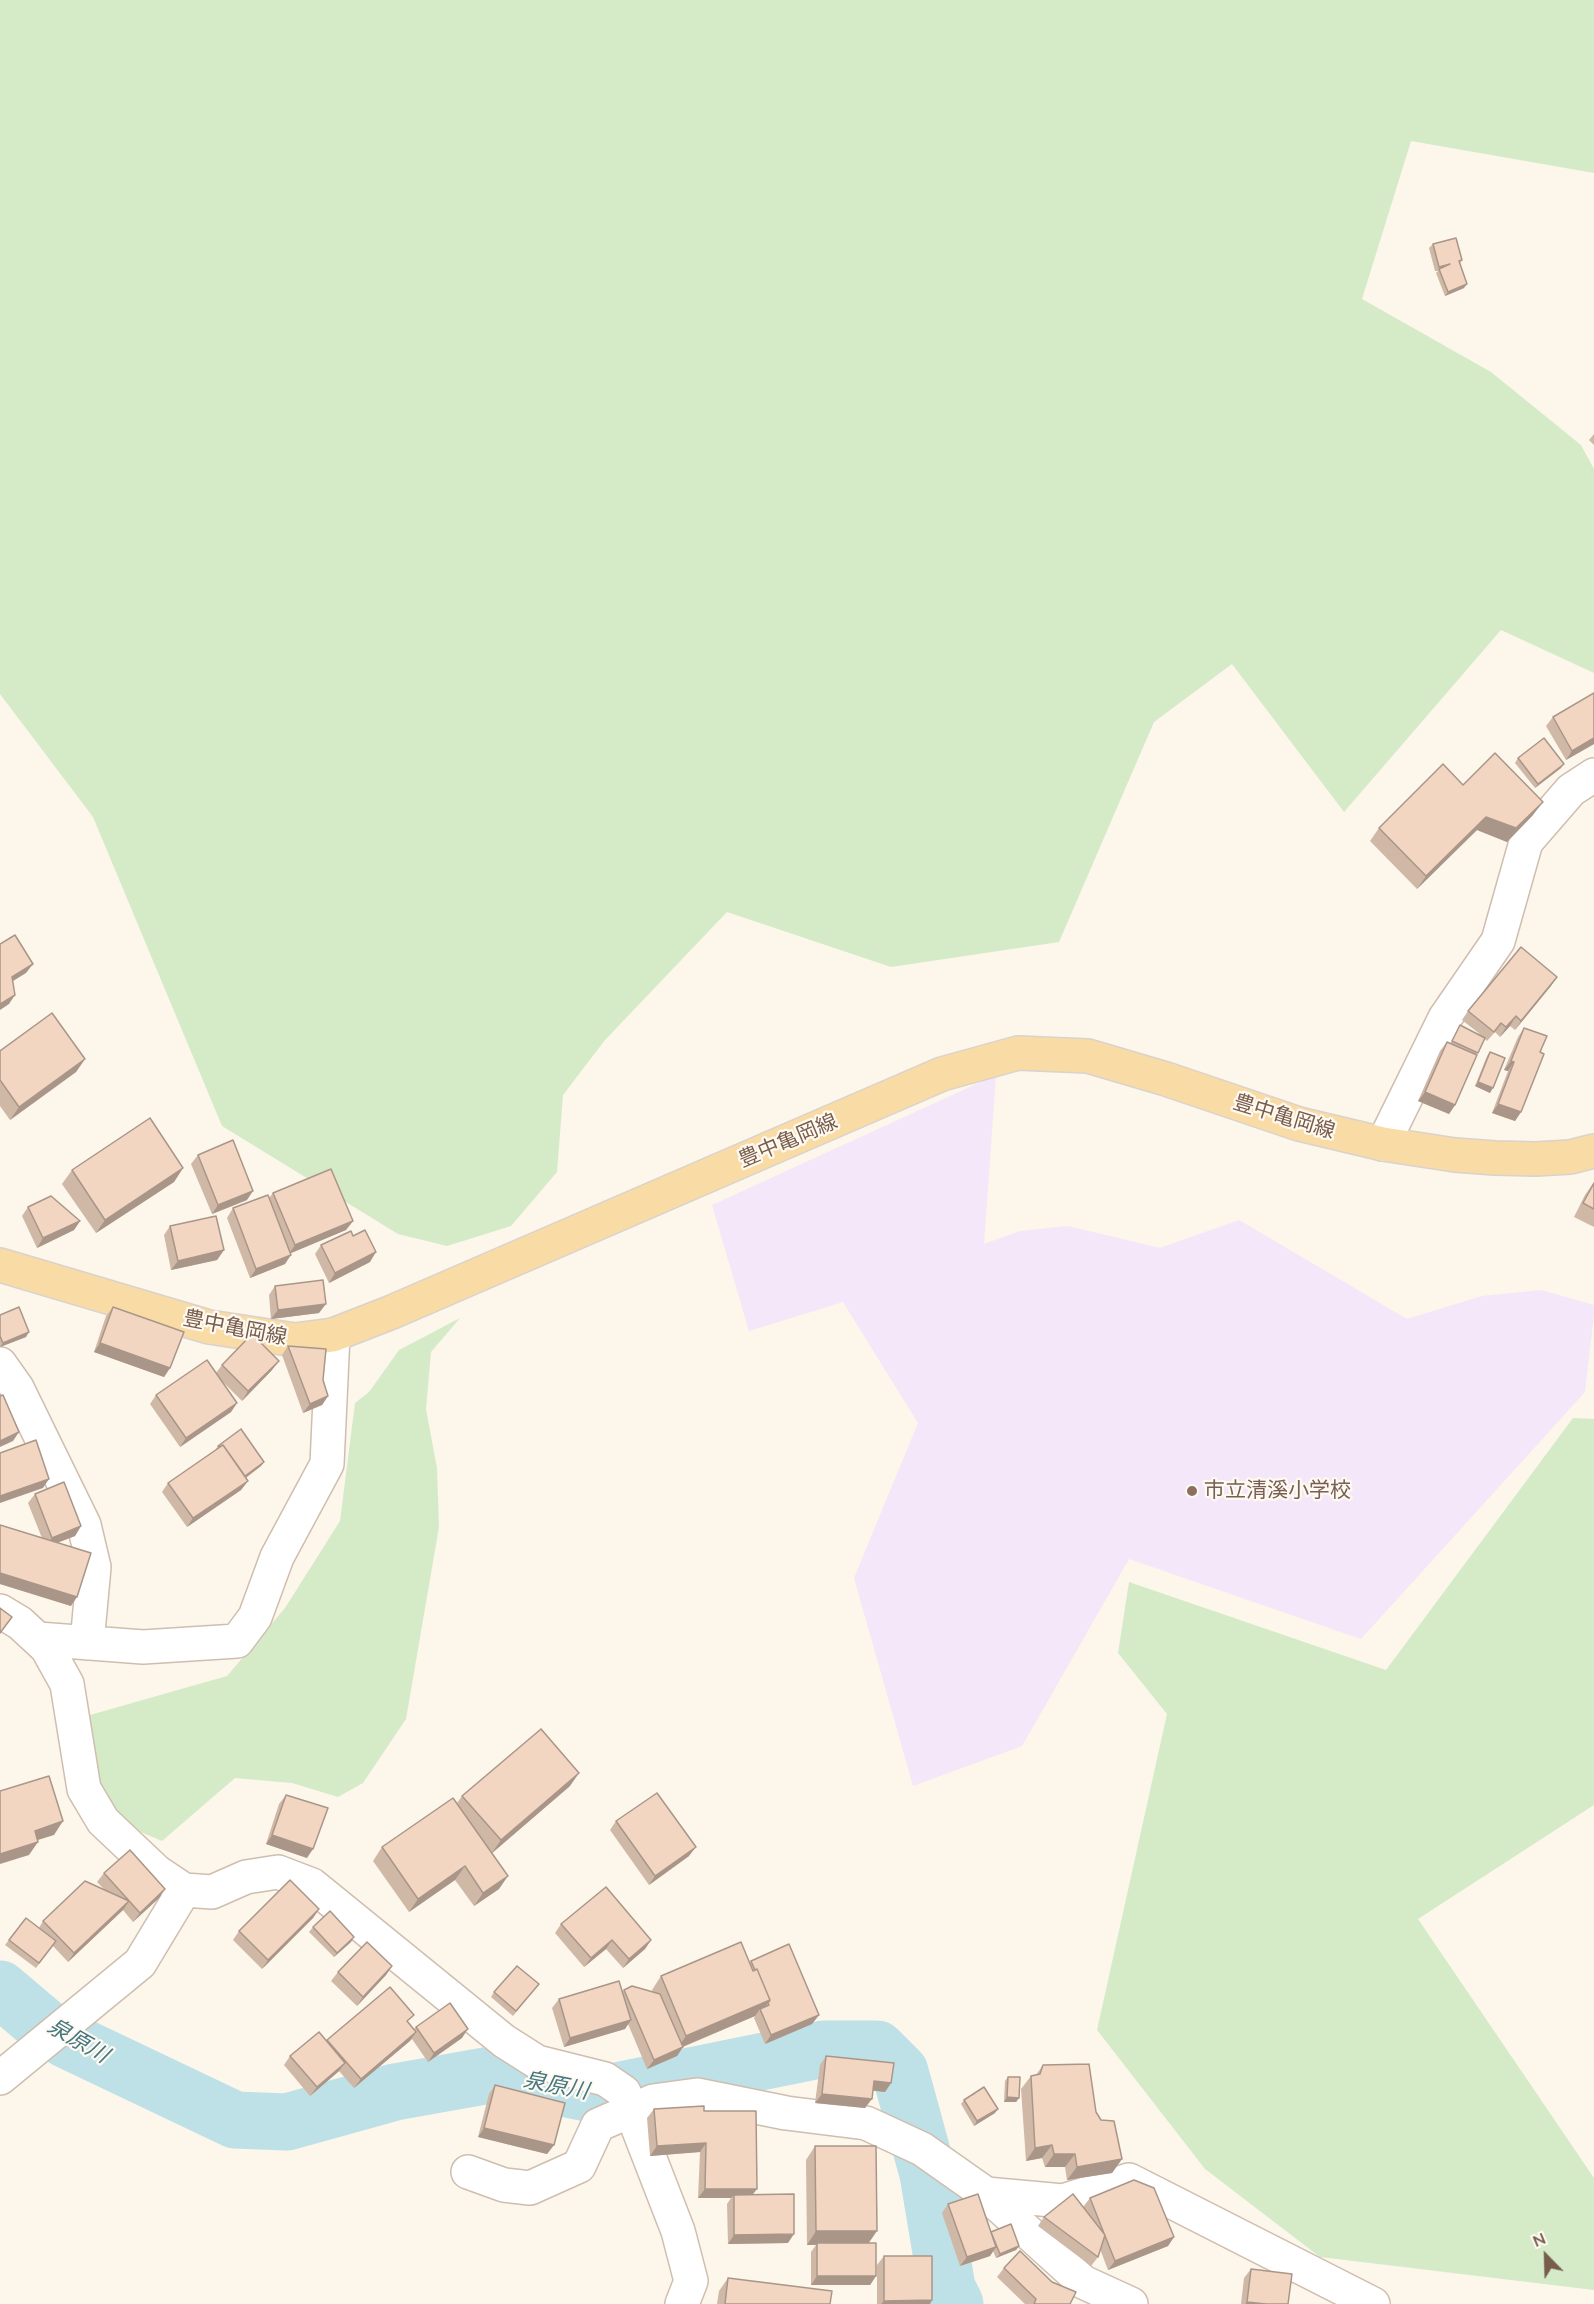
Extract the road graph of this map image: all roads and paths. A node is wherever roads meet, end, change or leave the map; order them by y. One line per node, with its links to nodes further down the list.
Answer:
1 (1594, 775): 2 (street)
2 (1383, 1144): 3 (main road, 豊中亀岡線); 5 (main road, 豊中亀岡線)
3 (1594, 1151)
4 (0, 1266): 5 (main road, 豊中亀岡線)
5 (333, 1335): 9 (street)
6 (0, 1364): 9 (street)
7 (0, 1611): 8 (street)
8 (38, 1639): 9 (street); 10 (street)
9 (87, 1643)
10 (184, 1890): 11 (street); 12 (street)
11 (0, 2078)
12 (632, 2110): 13 (street); 14 (street); 15 (street)
13 (468, 2172)
14 (986, 2194): 16 (street); 17 (street)
15 (682, 2304)
16 (1131, 2304)
17 (1373, 2304)

